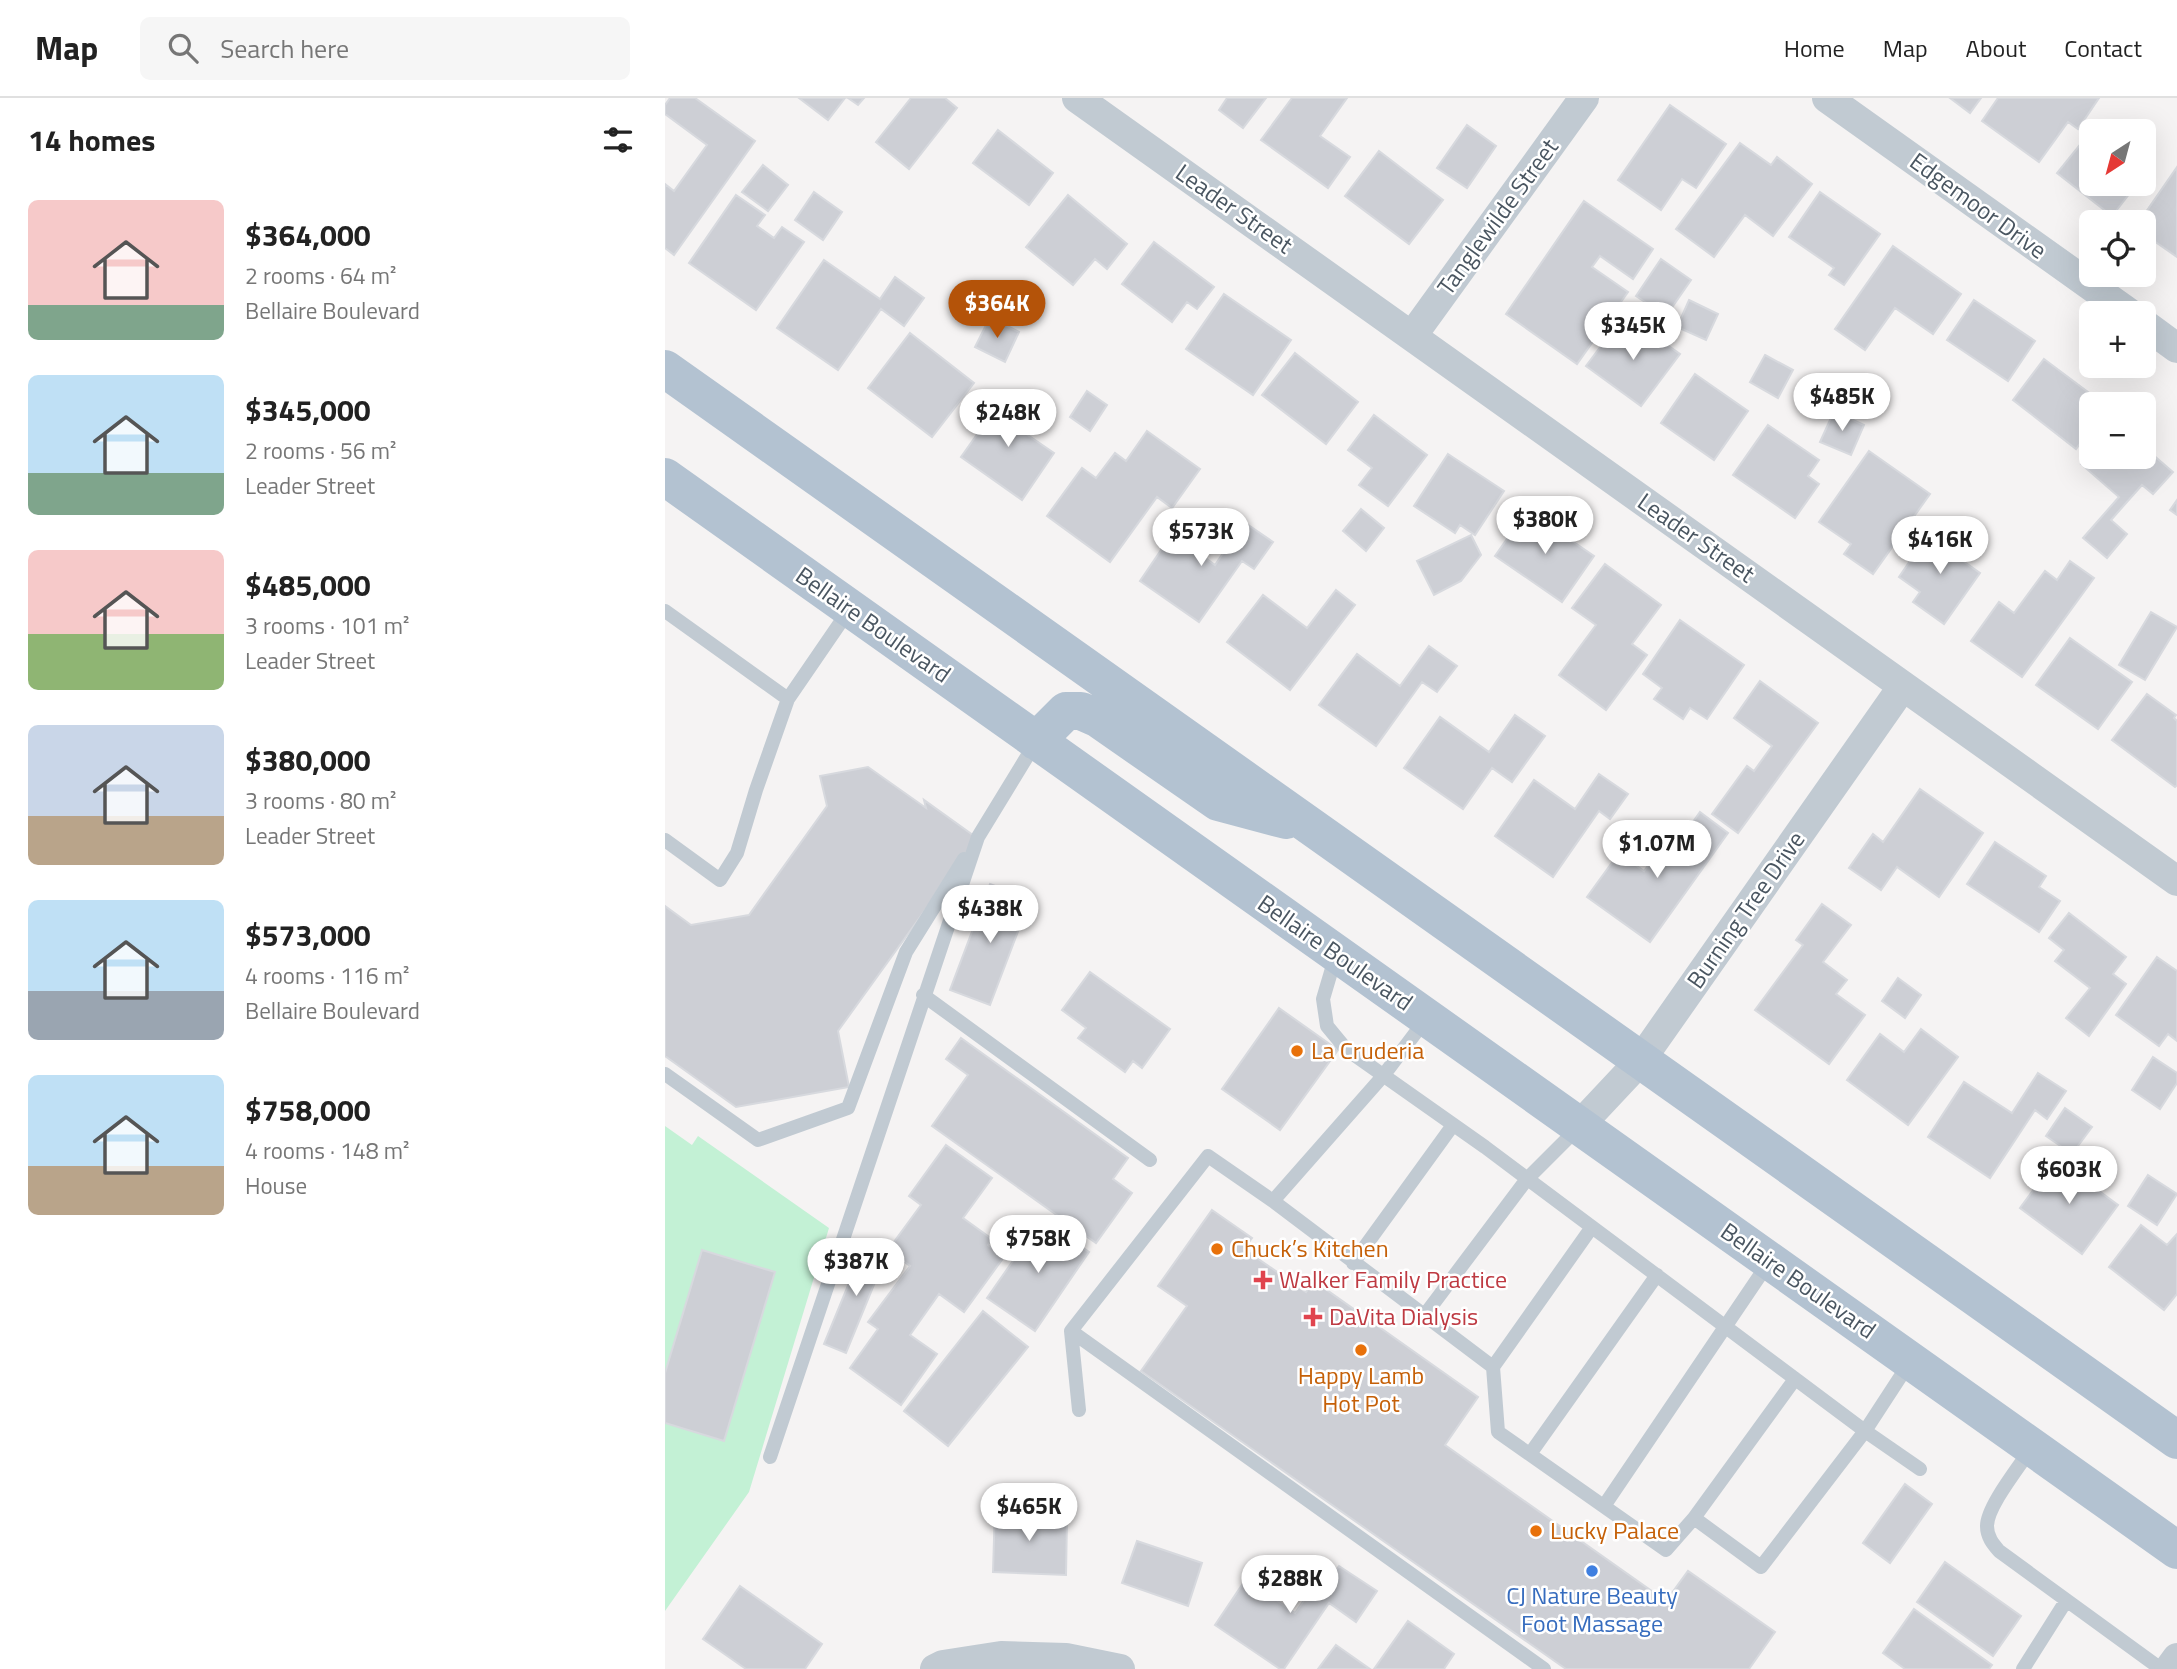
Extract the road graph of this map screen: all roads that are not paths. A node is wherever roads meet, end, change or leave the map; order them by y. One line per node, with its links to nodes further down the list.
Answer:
1 (1077, 98): 6 (street, Leader Street)
2 (1584, 98): 6 (street, Tanglewilde Street)
3 (1827, 98): 4 (street, Edgemoor Drive)
4 (2112, 301)
5 (2156, 333): 7 (street)
6 (1412, 336): 12 (street, Leader Street)
7 (2177, 348)
8 (665, 369): 15 (main road)
9 (665, 477): 10 (main road, Bellaire Boulevard)
10 (850, 609): 13 (lane); 14 (main road, Bellaire Boulevard)
11 (665, 611): 13 (lane)
12 (1903, 686): 18 (street, Leader Street); 22 (street, Burning Tree Drive)
13 (788, 699): 17 (lane)
14 (1036, 741): 15 (main road); 16 (lane); 19 (main road, Bellaire Boulevard)
15 (1309, 826): 22 (main road)
16 (978, 837): 20 (lane); 23 (lane)
17 (665, 841)
18 (2177, 881)
19 (1336, 954): 21 (main road, Bellaire Boulevard); 24 (lane)
20 (923, 995): 27 (lane); 45 (lane)
21 (1427, 1018): 24 (lane); 26 (main road, Bellaire Boulevard)
22 (1640, 1060): 26 (street, Burning Tree Drive); 42 (main road)
23 (665, 1074)
24 (1383, 1076): 25 (lane); 29 (lane)
25 (1453, 1125): 28 (lane); 32 (lane)
26 (1579, 1126): 28 (lane); 31 (main road, Bellaire Boulevard)
27 (1150, 1160)
28 (1527, 1179): 30 (lane); 34 (lane)
29 (1273, 1201): 32 (lane); 36 (lane)
30 (1592, 1227): 33 (lane); 38 (lane)
31 (1770, 1261): 35 (lane); 37 (main road, Bellaire Boulevard)
32 (1353, 1263): 34 (lane)
33 (1657, 1275): 35 (lane); 44 (lane)
34 (1424, 1316): 38 (lane)
35 (1726, 1327): 39 (lane); 47 (lane)
36 (1071, 1331): 40 (lane); 54 (lane)
37 (1911, 1361): 41 (lane); 43 (main road, Bellaire Boulevard)
38 (1493, 1367): 44 (lane)
39 (1795, 1379): 41 (lane); 48 (lane)
40 (1079, 1410)
41 (1865, 1431): 46 (lane); 48 (lane)
42 (2177, 1440)
43 (2032, 1447): 49 (main road, Bellaire Boulevard); 50 (lane)
44 (1530, 1454): 47 (lane)
45 (770, 1457)
46 (1920, 1469)
47 (1604, 1506): 48 (lane)
48 (1694, 1518)
49 (2177, 1550)
50 (2066, 1601): 55 (lane); 56 (lane)
51 (2177, 1658): 57 (street)
52 (935, 1669): 53 (street)
53 (1120, 1669)
54 (1545, 1669)
55 (2022, 1669)
56 (2161, 1669)
57 (2169, 1669)

